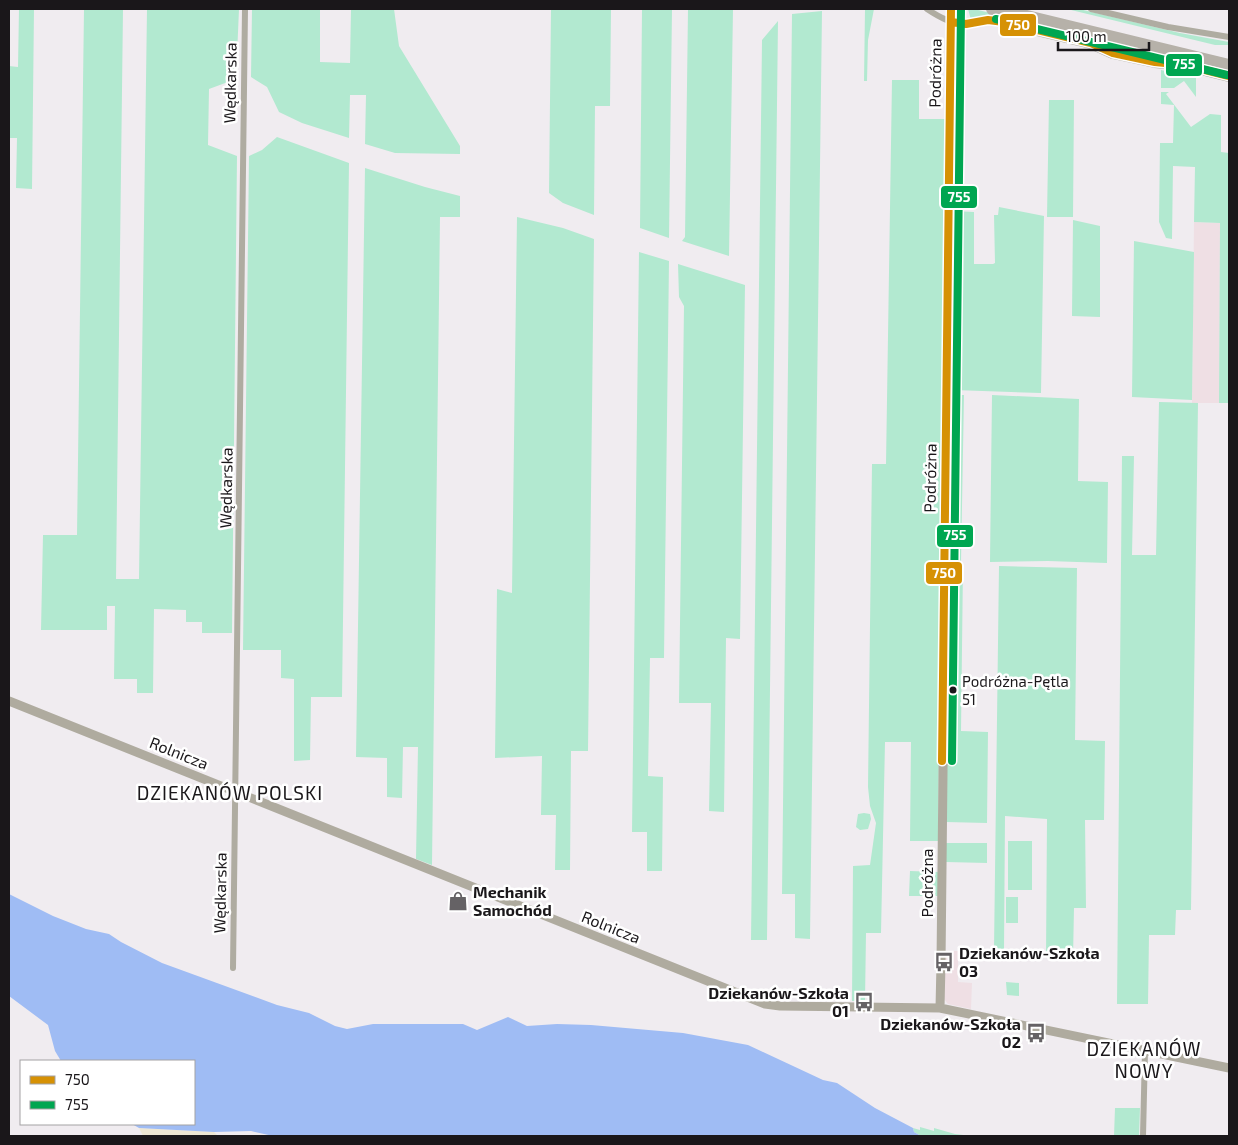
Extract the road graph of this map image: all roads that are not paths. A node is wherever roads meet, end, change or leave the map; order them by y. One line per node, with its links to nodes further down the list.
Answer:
1 (244, 9): 14 (street, Wędkarska)
2 (927, 9): 8 (street)
3 (951, 9): 8 (street, Podróżna)
4 (992, 9): 9 (highway)
5 (998, 9): 7 (highway)
6 (1091, 9): 10 (street)
7 (1019, 12): 11 (highway)
8 (951, 22): 9 (street); 16 (street, Podróżna)
9 (1004, 22): 12 (highway)
10 (1229, 37)
11 (1229, 65)
12 (1229, 76)
13 (9, 701): 14 (street, Rolnicza)
14 (236, 792): 15 (street, Wędkarska); 16 (street, Rolnicza)
15 (233, 968)
16 (940, 1008): 17 (street, Rolnicza)
17 (1145, 1051): 18 (street, Rolnicza); 19 (street)
18 (1229, 1068)
19 (1143, 1136)

